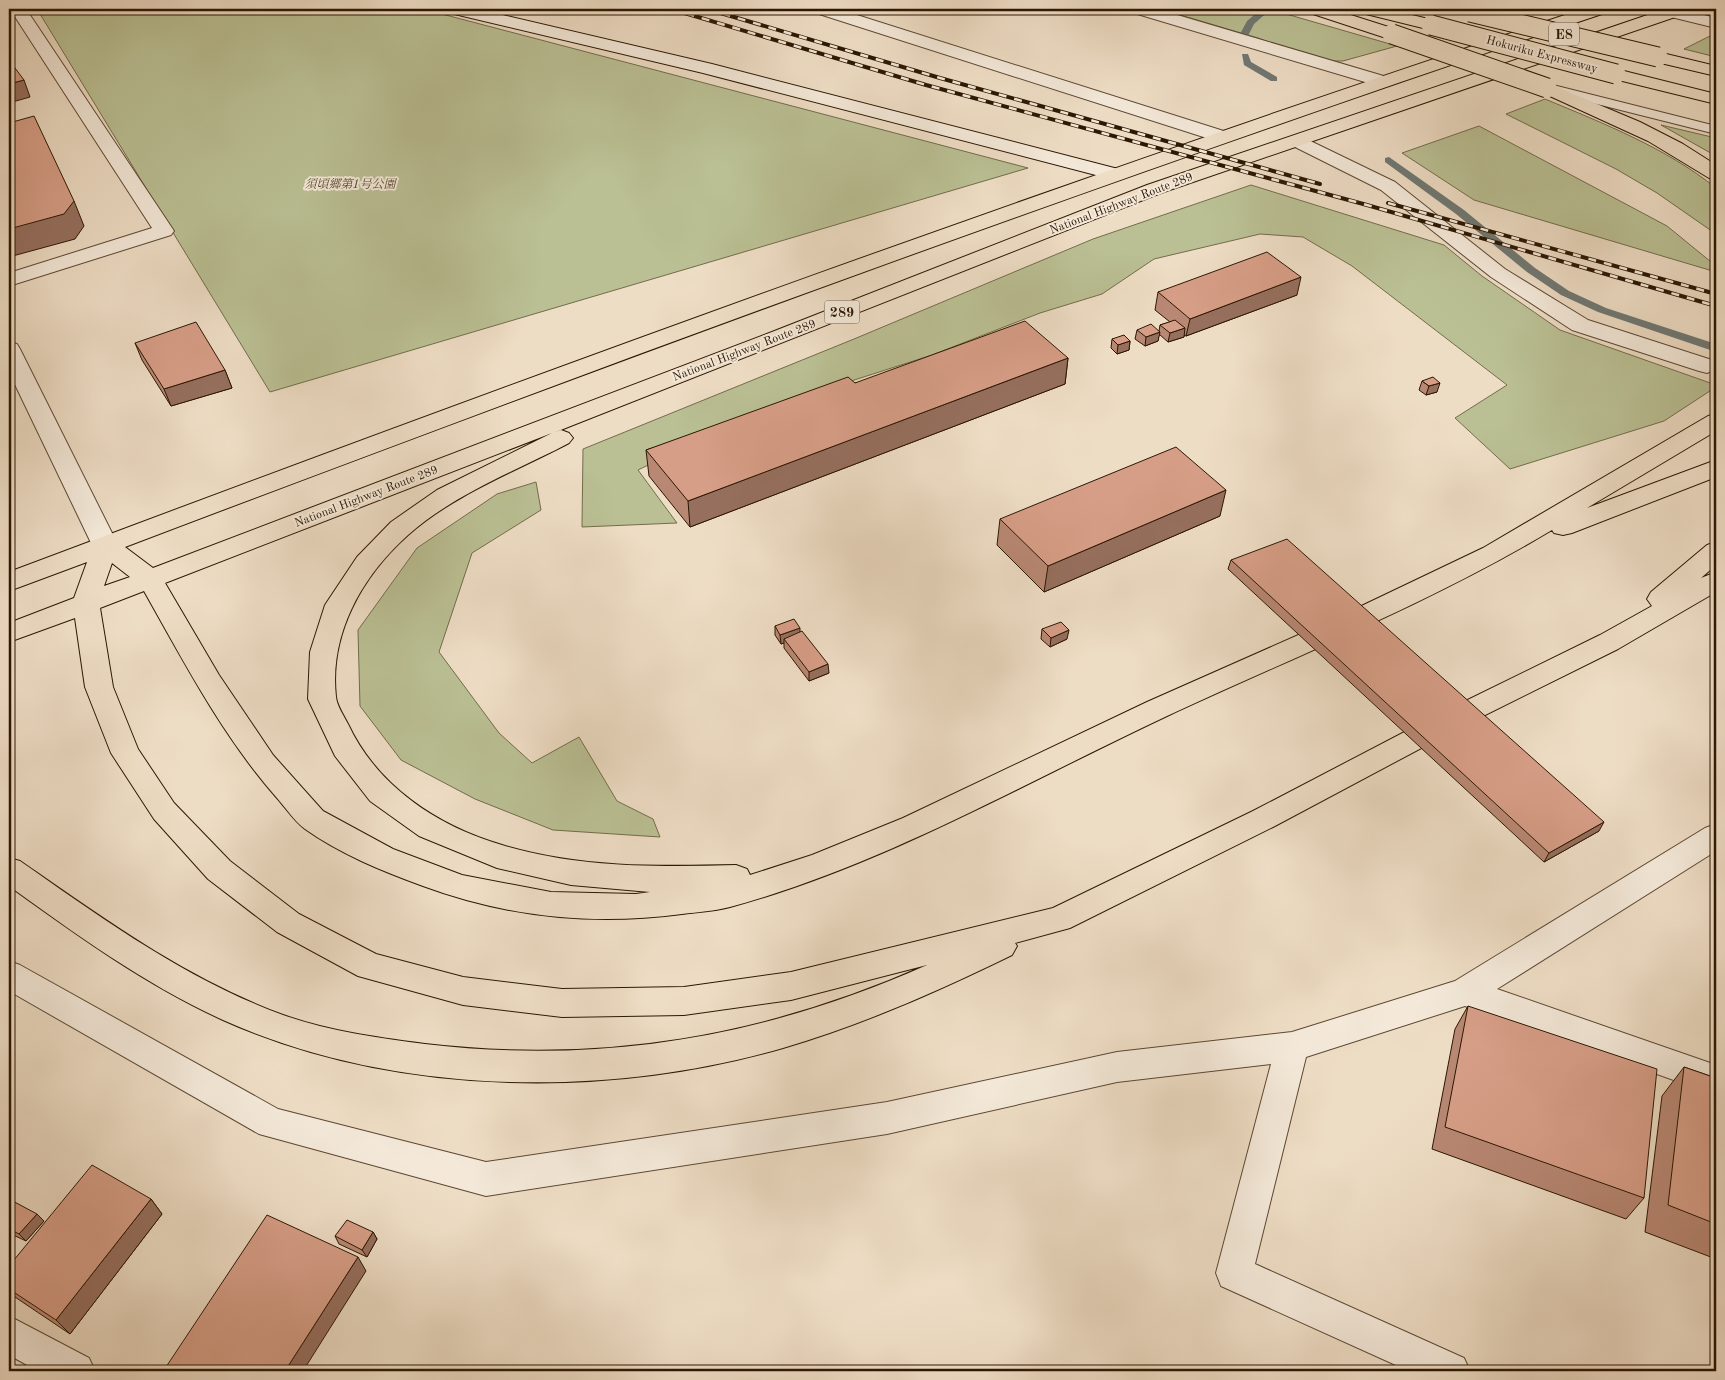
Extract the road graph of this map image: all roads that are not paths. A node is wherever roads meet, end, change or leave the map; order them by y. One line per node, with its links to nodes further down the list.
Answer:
1 (18, 9): 20 (street)
2 (456, 9): 18 (street)
3 (822, 9): 16 (street)
4 (1140, 9): 12 (street)
5 (1316, 9): 13 (highway, bridge)
6 (1368, 9): 14 (highway, Hokuriku Expressway / E8, bridge)
7 (1600, 9): 12 (highway, National Highway Route 289 / 289)
8 (1465, 10): 11 (highway, Hokuriku Expressway / E8, bridge)
9 (1677, 10): 10 (street); 17 (highway, National Highway Route 289 / 289)
10 (1716, 23)
11 (1716, 71)
12 (1381, 81): 16 (highway, National Highway Route 289 / 289)
13 (1546, 88): 15 (lane); 19 (highway)
14 (1716, 99)
15 (1716, 130)
16 (1223, 137): 18 (highway, National Highway Route 289 / 289)
17 (1298, 141): 21 (highway, National Highway Route 289 / 289); 23 (street)
18 (1115, 174): 26 (highway, National Highway Route 289 / 289)
19 (1716, 174)
20 (9, 280)
21 (785, 335): 29 (highway, National Highway Route 289 / 289); 36 (highway)
22 (9, 349): 26 (street)
23 (1707, 366)
24 (1716, 421): 28 (highway)
25 (1716, 468): 28 (highway)
26 (105, 545): 29 (highway); 31 (highway, National Highway Route 289 / 289); 32 (highway)
27 (1716, 551): 34 (highway)
28 (1492, 554): 36 (highway)
29 (150, 579): 32 (highway, National Highway Route 289 / 289); 36 (highway)
30 (1716, 581): 34 (highway)
31 (9, 582)
32 (86, 602): 33 (highway, National Highway Route 289 / 289); 38 (highway)
33 (9, 633)
34 (1609, 642): 38 (highway)
35 (1716, 836): 40 (street)
36 (820, 865)
37 (9, 870): 38 (highway)
38 (1058, 919)
39 (9, 975): 41 (street)
40 (1465, 992): 41 (street); 42 (street)
41 (1292, 1047): 45 (street)
42 (1716, 1080)
43 (9, 1335): 44 (street)
44 (76, 1371)
45 (1451, 1371)

